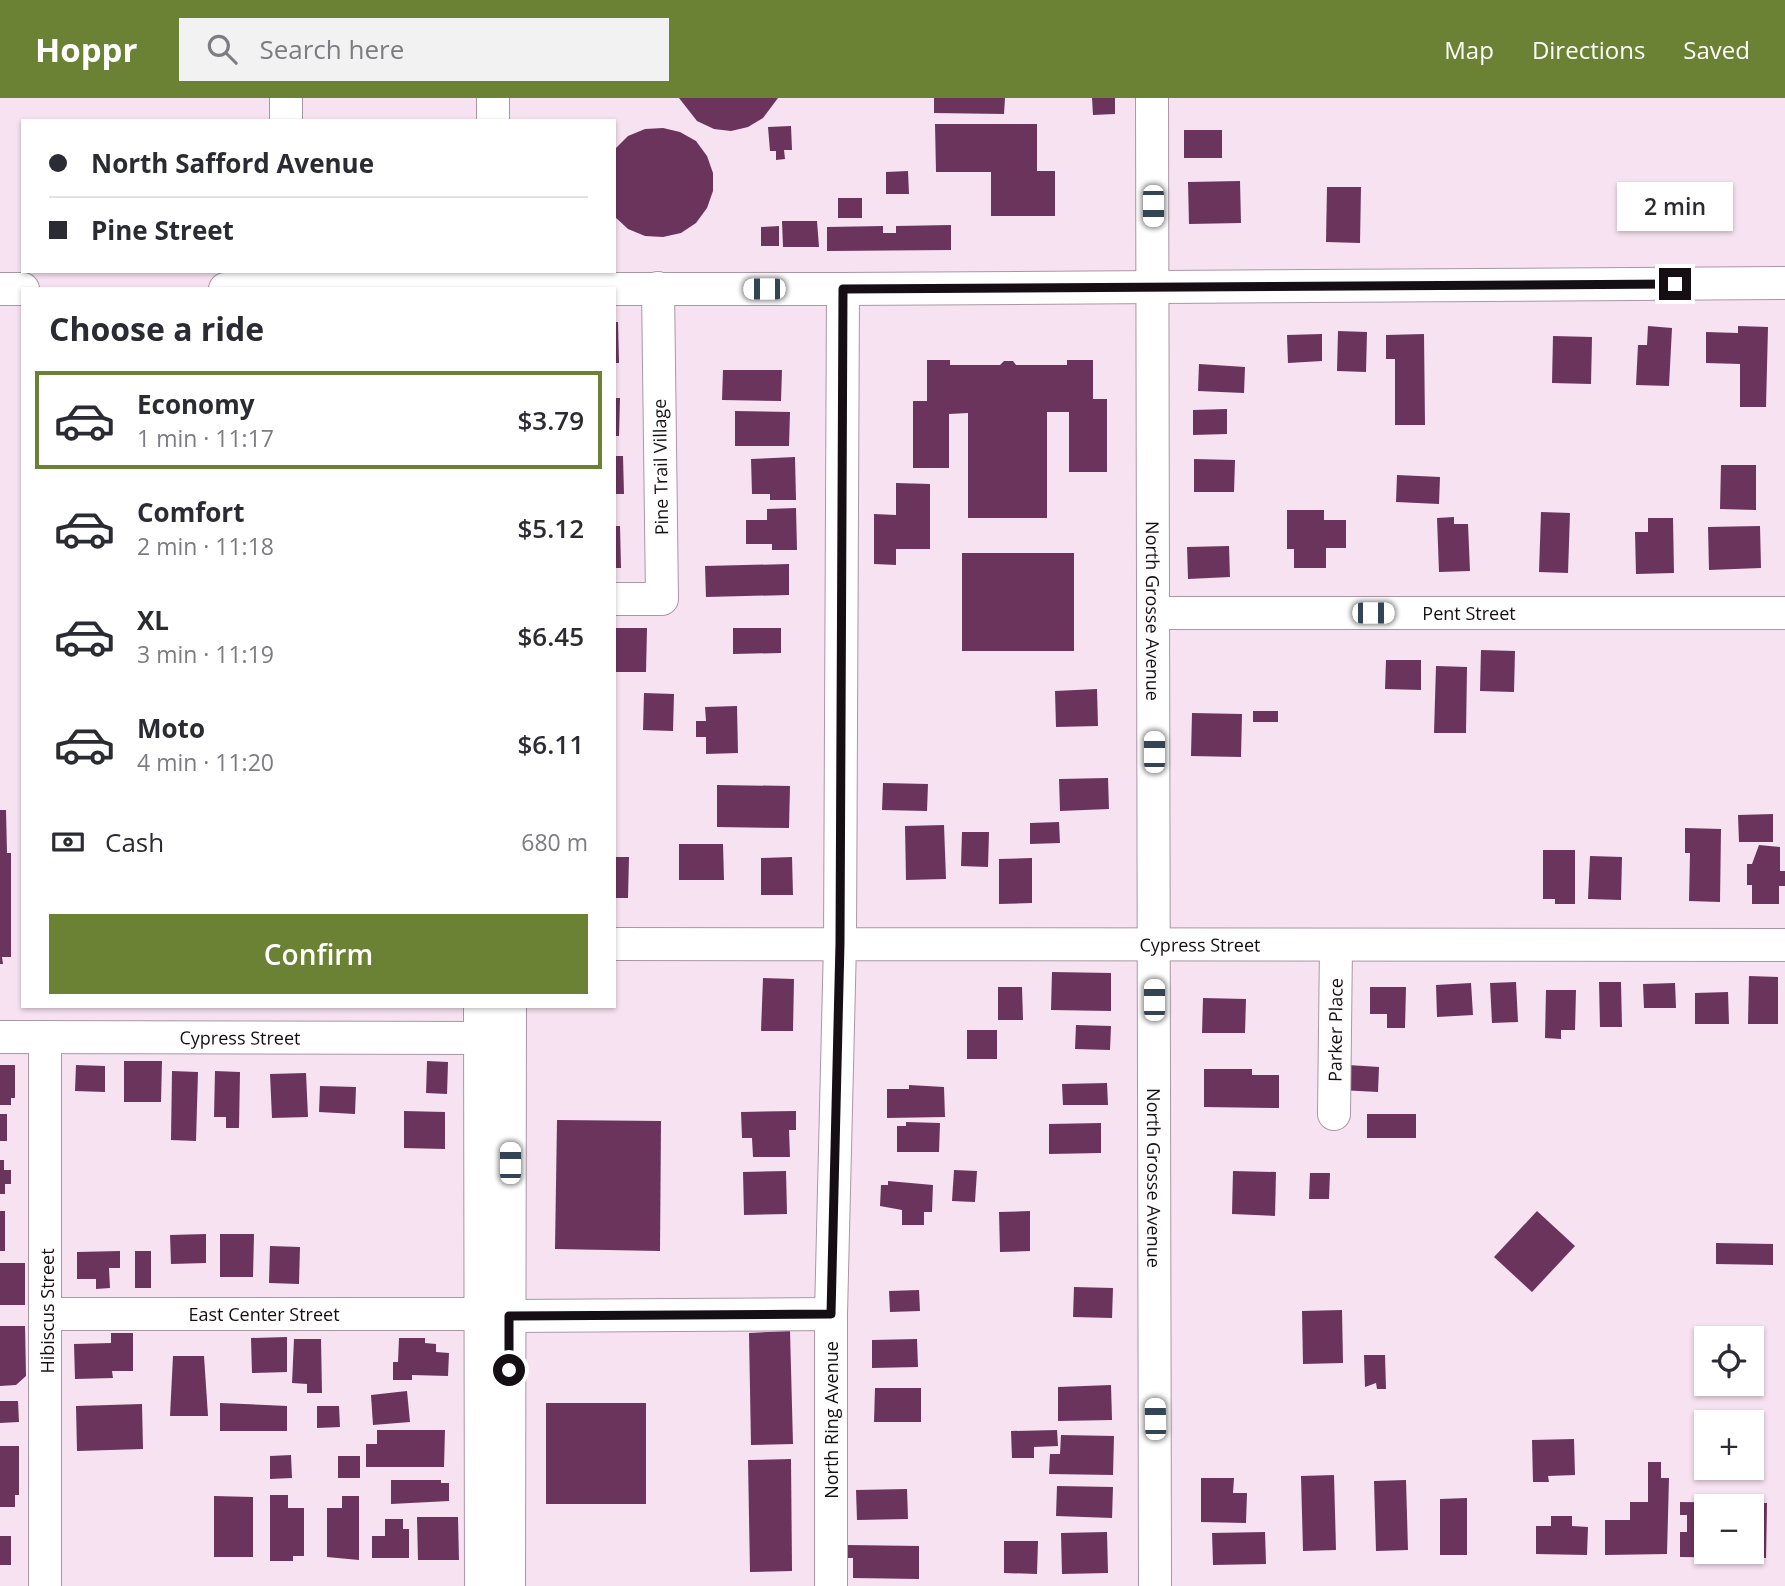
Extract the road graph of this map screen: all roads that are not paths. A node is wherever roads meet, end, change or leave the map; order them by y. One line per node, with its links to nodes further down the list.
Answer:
1 (286, 98): 4 (street)
2 (492, 98): 5 (street)
3 (1152, 98): 9 (street, North Grosse Avenue)
4 (286, 119)
5 (493, 119)
6 (1785, 283): 9 (street)
7 (616, 288): 8 (street)
8 (658, 288): 12 (street); 13 (street, Pine Trail Village)
9 (1153, 288): 12 (street); 14 (street, North Grosse Avenue)
10 (0, 289): 11 (street)
11 (21, 289)
12 (843, 289): 16 (street, North Ring Avenue)
13 (616, 599)
14 (1154, 613): 15 (street, Pent Street); 18 (street, North Grosse Avenue)
15 (1785, 613)
16 (840, 943): 17 (street, Cypress Street); 18 (street, Cypress Street); 28 (street, North Ring Avenue)
17 (616, 944)
18 (1154, 945): 20 (street, Cypress Street); 34 (street, North Grosse Avenue)
19 (1785, 945): 20 (street, Cypress Street)
20 (1336, 947): 26 (street, Parker Place)
21 (480, 1008): 25 (street)
22 (510, 1008): 29 (street)
23 (0, 1037): 24 (street, Cypress Street)
24 (45, 1037): 25 (street, Cypress Street); 27 (street, Hibiscus Street)
25 (480, 1038): 29 (street)
26 (1334, 1114)
27 (47, 1314): 29 (street, East Center Street); 30 (street, Hibiscus Street)
28 (831, 1314): 29 (street, East Center Street); 33 (street, North Ring Avenue)
29 (495, 1315): 31 (street); 32 (street)
30 (45, 1586)
31 (481, 1586)
32 (509, 1586)
33 (831, 1586)
34 (1156, 1586)

